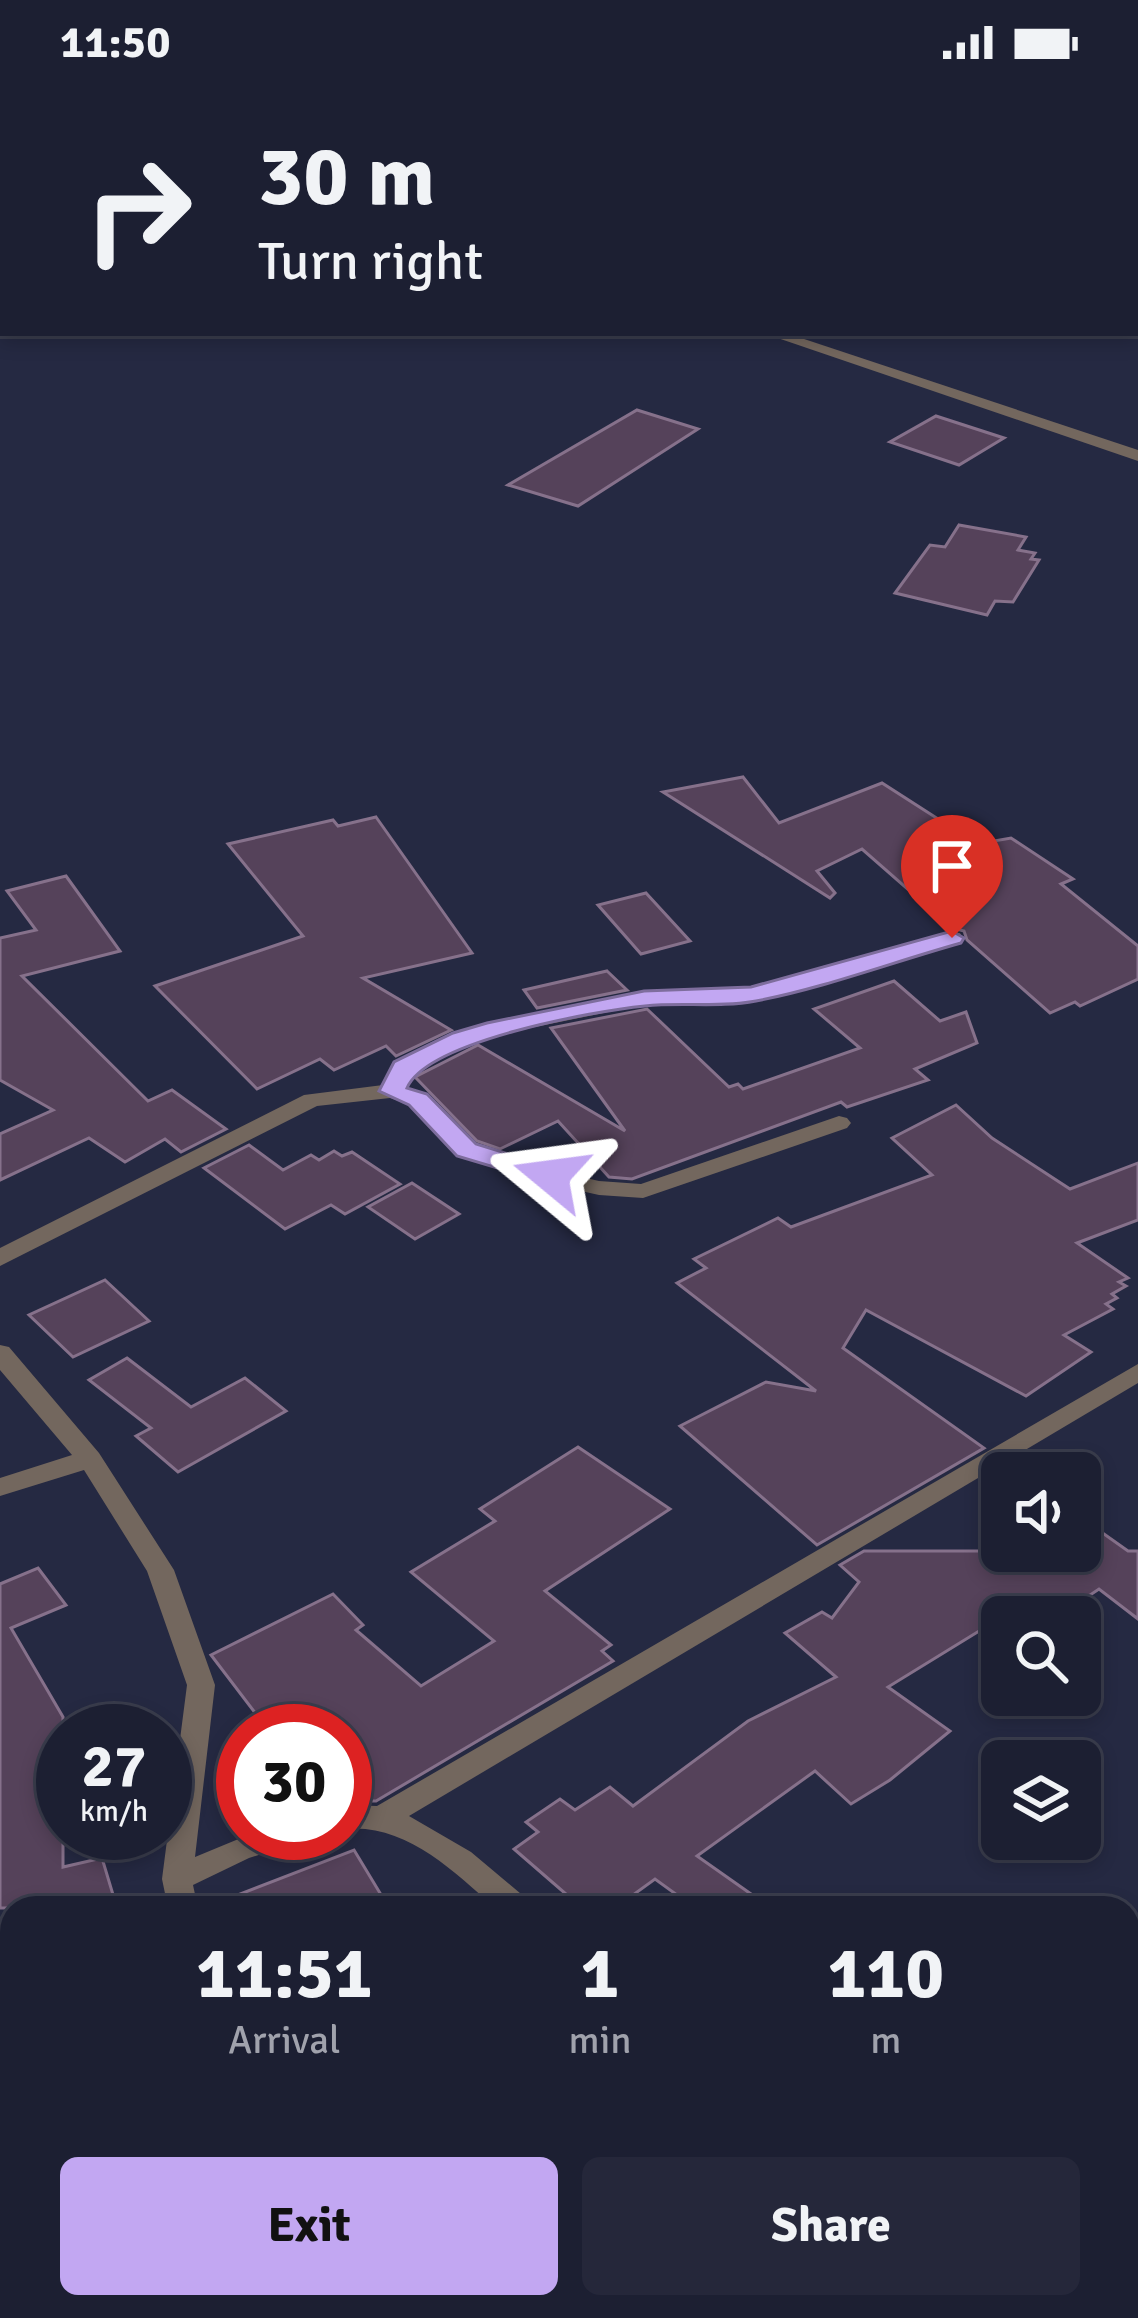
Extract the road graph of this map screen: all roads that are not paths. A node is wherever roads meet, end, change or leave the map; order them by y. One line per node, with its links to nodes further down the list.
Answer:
1 (789, 336): 2 (street)
2 (1138, 456)
3 (952, 938): 4 (street)
4 (392, 1091): 5 (street); 6 (street)
5 (839, 1123)
6 (0, 1258)
7 (0, 1353): 9 (street)
8 (1138, 1372): 12 (street)
9 (90, 1459): 10 (street); 14 (street)
10 (0, 1487)
11 (372, 1818): 12 (street)
12 (379, 1820): 15 (street)
13 (224, 1860): 14 (street)
14 (180, 1893)
15 (501, 1896)

